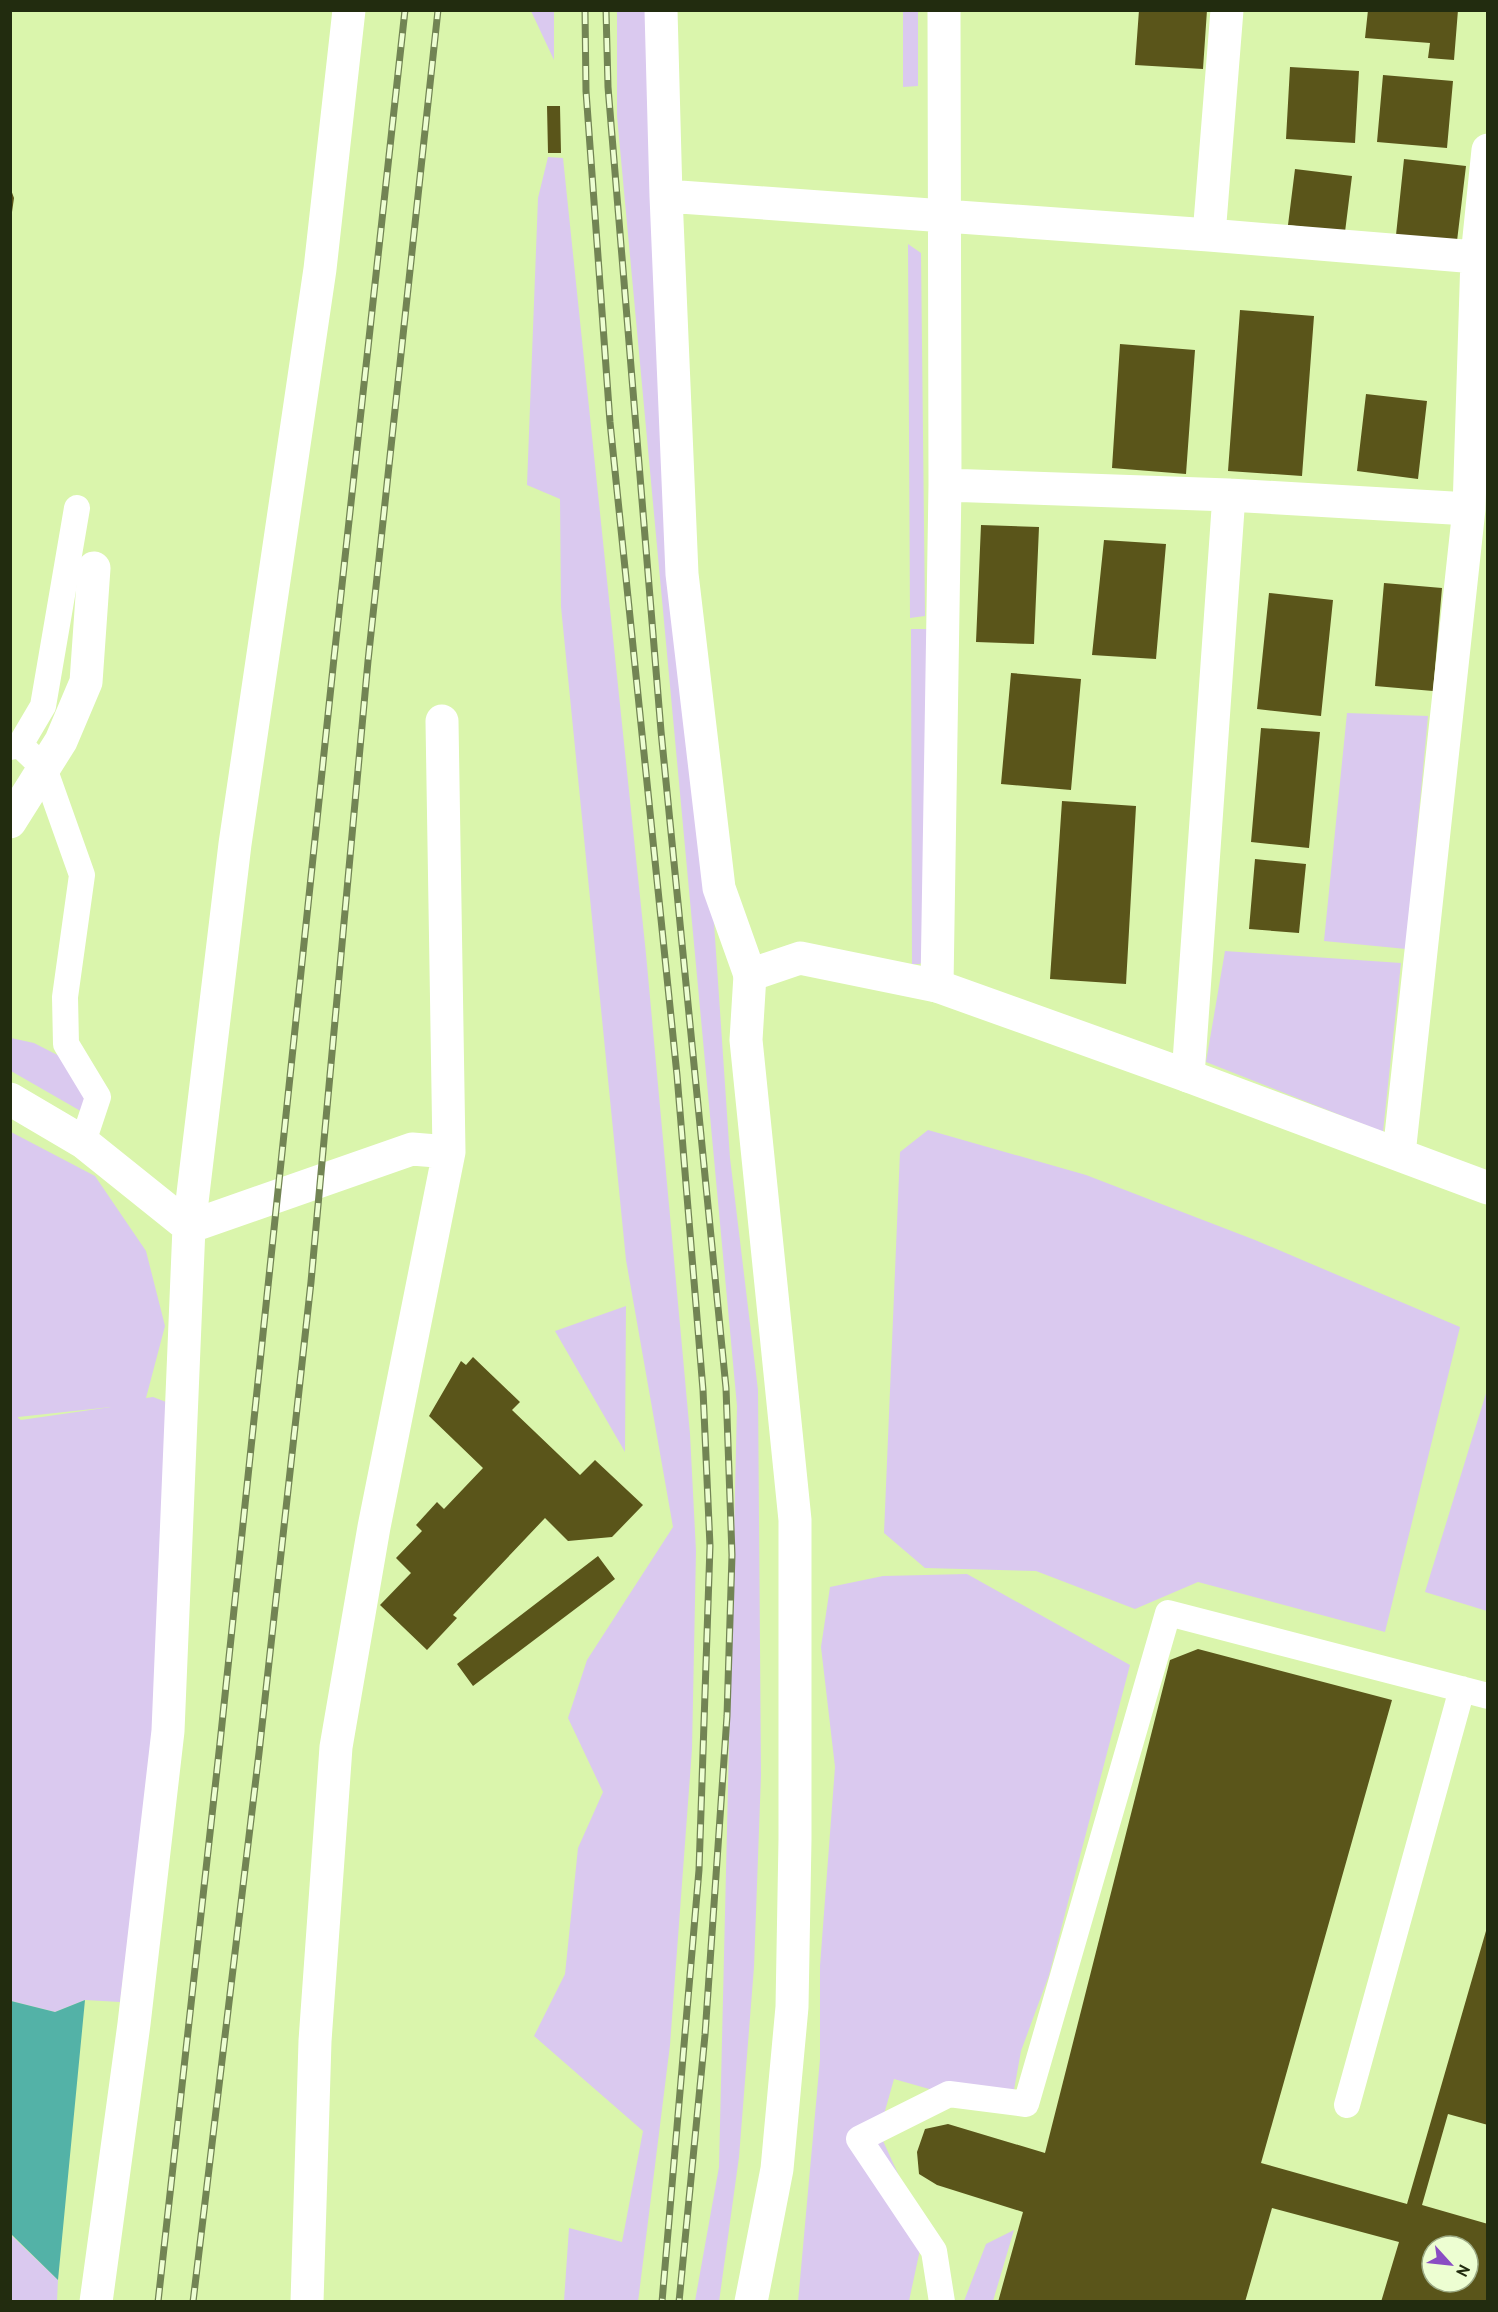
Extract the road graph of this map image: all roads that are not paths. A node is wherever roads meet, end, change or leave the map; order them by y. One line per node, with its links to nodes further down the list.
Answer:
1 (350, 10): 27 (street)
2 (661, 10): 6 (street)
3 (944, 10): 7 (street)
4 (1227, 10): 8 (street)
5 (1488, 150): 9 (street)
6 (666, 196): 7 (street); 19 (street)
7 (944, 217): 8 (street); 10 (street)
8 (1209, 235): 9 (street)
9 (1482, 258): 13 (street)
10 (945, 485): 11 (street); 20 (street)
11 (1229, 495): 13 (street); 21 (street)
12 (77, 508): 16 (lane)
13 (1469, 509): 25 (street)
14 (94, 568): 17 (street)
15 (442, 721): 24 (street)
16 (15, 746): 17 (lane)
17 (44, 768): 18 (street); 23 (lane)
18 (10, 822)
19 (750, 975): 20 (street); 33 (street)
20 (937, 986): 21 (street)
21 (1188, 1076): 25 (street)
22 (10, 1099): 23 (street)
23 (83, 1142): 27 (street)
24 (449, 1152): 27 (street); 32 (street)
25 (1399, 1154): 26 (street)
26 (1488, 1188)
27 (189, 1227): 31 (street)
28 (1462, 1689): 29 (lane); 30 (lane); 34 (lane)
29 (1488, 1696)
30 (1347, 2105)
31 (96, 2301)
32 (308, 2301)
33 (751, 2301)
34 (942, 2301)

